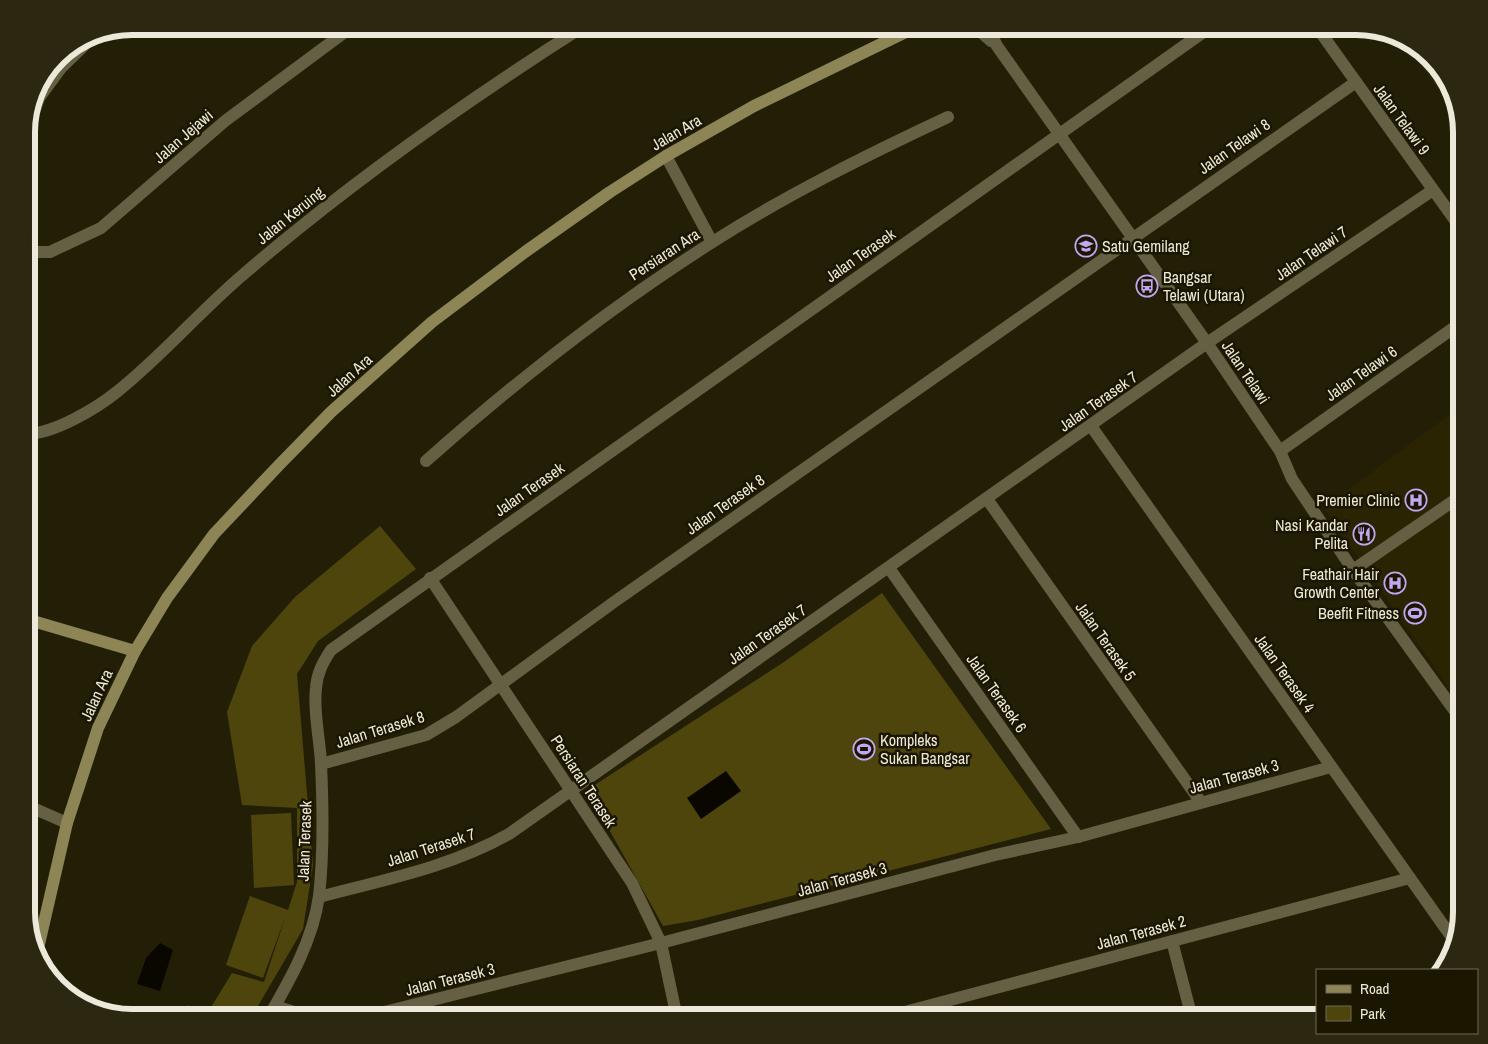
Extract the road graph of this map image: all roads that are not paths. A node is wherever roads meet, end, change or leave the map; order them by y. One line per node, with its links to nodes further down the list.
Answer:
1 (341, 35): 19 (street, Jalan Jejawi)
2 (570, 35): 23 (street, Jalan Keruing)
3 (900, 35): 14 (street, Jalan Ara)
4 (984, 35): 8 (street, Jalan Telawi)
5 (992, 35): 8 (street, Jalan Telawi)
6 (1199, 35): 13 (street)
7 (1322, 35): 10 (street, Jalan Telawi 9)
8 (997, 46): 13 (street, Jalan Telawi)
9 (78, 51): 11 (street)
10 (1356, 82): 15 (street, Jalan Telawi 9); 17 (street, Jalan Telawi 8)
11 (44, 92)
12 (948, 117): 18 (street, Persiaran Ara)
13 (1059, 136): 17 (street, Jalan Telawi); 30 (street, Jalan Terasek)
14 (666, 156): 18 (street, Persiaran Ara); 32 (street, Jalan Ara)
15 (1434, 190): 16 (street, Jalan Telawi 9); 21 (street, Jalan Telawi 7)
16 (1453, 217)
17 (1132, 238): 21 (street, Jalan Telawi); 33 (street, Jalan Terasek 8)
18 (712, 242): 25 (street, Persiaran Ara)
19 (35, 252)
20 (1453, 328): 24 (street, Jalan Telawi 6)
21 (1207, 344): 22 (street, Jalan Terasek 7); 24 (street, Jalan Telawi)
22 (1091, 426): 26 (street, Jalan Terasek 7); 36 (street, Jalan Terasek 4)
23 (35, 432)
24 (1280, 450): 29 (street, Jalan Telawi)
25 (426, 462)
26 (987, 499): 28 (street, Jalan Terasek 7); 38 (street, Jalan Terasek 5)
27 (1453, 501): 29 (street)
28 (889, 568): 37 (street, Jalan Terasek 7); 41 (street, Jalan Terasek 6)
29 (1353, 570): 34 (street, Jalan Telawi)
30 (430, 578): 33 (street, Persiaran Terasek); 35 (street, Jalan Terasek)
31 (35, 622): 32 (street)
32 (135, 651): 40 (street, Jalan Ara)
33 (501, 684): 35 (street, Jalan Terasek 8); 37 (street, Persiaran Terasek)
34 (1453, 709)
35 (321, 764): 43 (street, Jalan Terasek)
36 (1331, 767): 38 (street, Jalan Terasek 3); 42 (street, Jalan Terasek 4)
37 (572, 792): 43 (street, Jalan Terasek 7); 47 (street, Persiaran Terasek)
38 (1200, 801): 41 (street, Jalan Terasek 3)
39 (35, 809): 40 (street)
40 (67, 823): 46 (street, Jalan Ara)
41 (1078, 837): 47 (street, Jalan Terasek 3)
42 (1410, 878): 44 (street, Jalan Terasek 4); 45 (street, Jalan Terasek 2)
43 (319, 897): 48 (street, Jalan Terasek)
44 (1450, 936)
45 (1172, 941): 53 (street, Jalan Terasek 2); 54 (street)
46 (40, 942)
47 (661, 943): 51 (street, Jalan Terasek 3); 52 (street, Persiaran Terasek)
48 (274, 1006): 49 (street, Jalan Terasek); 50 (street)
49 (272, 1009)
50 (284, 1009)
51 (396, 1009)
52 (674, 1009)
53 (916, 1009)
54 (1190, 1009)

